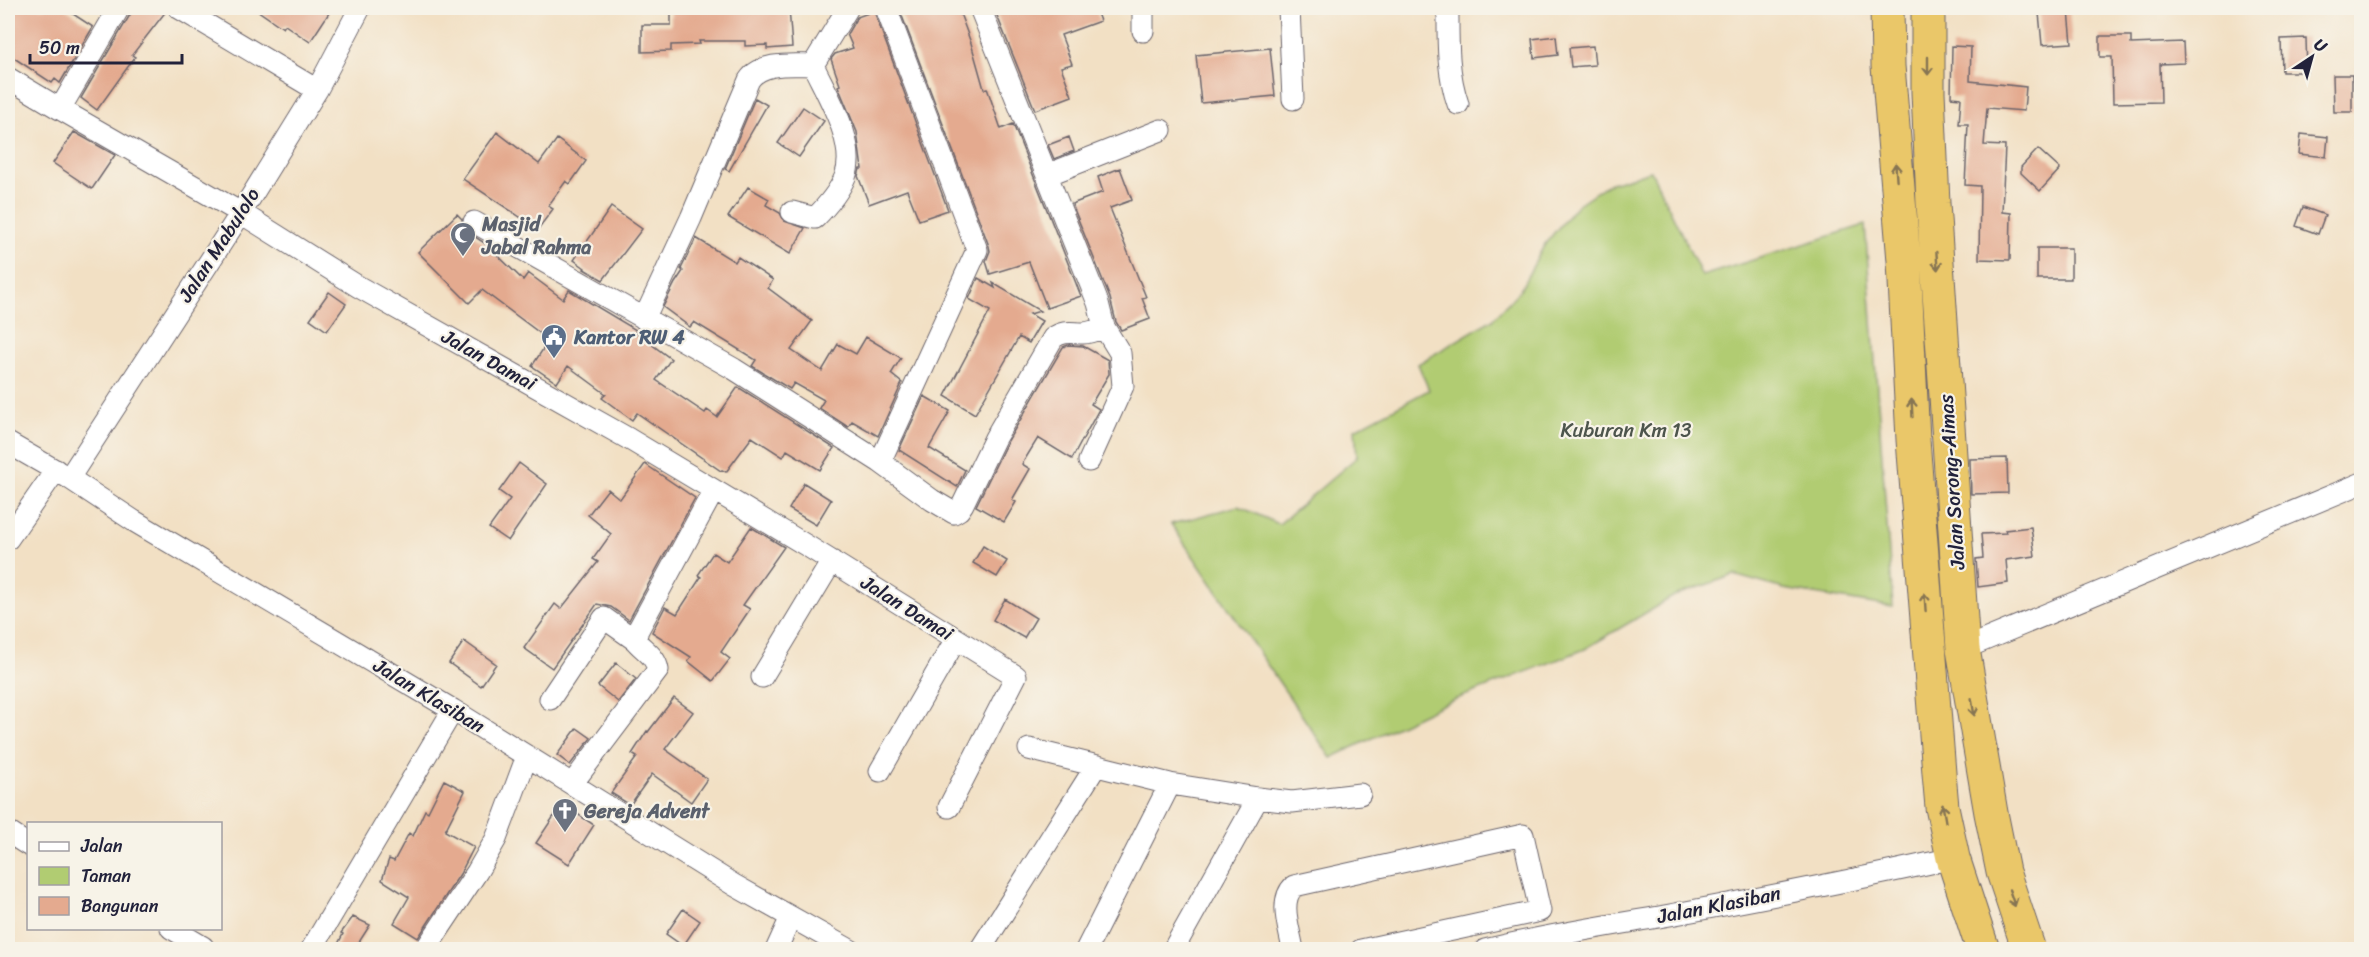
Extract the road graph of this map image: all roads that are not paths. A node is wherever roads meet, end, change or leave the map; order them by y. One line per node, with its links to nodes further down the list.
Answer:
1 (119, 8): 18 (street)
2 (178, 8): 15 (street)
3 (360, 8): 15 (street, Jalan Mabulolo)
4 (848, 8): 13 (street)
5 (886, 8): 30 (street)
6 (980, 8): 20 (street)
7 (1143, 8): 12 (street)
8 (1289, 8): 16 (street)
9 (1448, 8): 17 (street)
10 (1887, 8): 22 (highway, Jalan Sorong-Aimas, one-way to 10)
11 (1928, 8): 21 (highway, Jalan Sorong-Aimas, one-way to 21)
12 (1143, 31)
13 (813, 65): 23 (street); 26 (street)
14 (8, 78): 18 (street, Jalan Damai)
15 (317, 90): 24 (street, Jalan Mabulolo)
16 (1293, 99)
17 (1458, 104)
18 (60, 109): 24 (street, Jalan Damai)
19 (1161, 130): 20 (street)
20 (1047, 175): 27 (street)
21 (1933, 203): 22 (highway); 38 (highway, Jalan Sorong-Aimas, one-way to 38)
22 (1898, 204): 53 (highway, Jalan Sorong-Aimas, one-way to 22)
23 (792, 212)
24 (241, 213): 31 (street, Jalan Mabulolo); 33 (street, Jalan Damai)
25 (474, 222): 26 (street)
26 (644, 319): 30 (street)
27 (1104, 327): 29 (street); 30 (street)
28 (8, 443): 31 (street, Jalan Klasiban)
29 (1089, 461)
30 (880, 462)
31 (63, 474): 34 (street, Jalan Mabulolo); 41 (street, Jalan Klasiban)
32 (2361, 483): 38 (street)
33 (714, 490): 35 (street, Jalan Damai); 37 (street)
34 (8, 539)
35 (832, 561): 36 (street, Jalan Damai); 39 (street)
36 (956, 639): 45 (street); 50 (street, Jalan Damai)
37 (635, 640): 40 (street); 46 (street)
38 (1963, 649): 58 (highway, Jalan Sorong-Aimas, one-way to 58)
39 (762, 677)
40 (550, 699)
41 (453, 710): 43 (street, Jalan Klasiban); 60 (street)
42 (1029, 749): 44 (street)
43 (527, 756): 46 (street, Jalan Klasiban); 61 (street)
44 (1096, 766): 47 (street); 64 (street)
45 (880, 771)
46 (572, 784): 55 (street, Jalan Klasiban)
47 (1170, 784): 49 (street); 65 (street)
48 (1360, 794): 49 (street)
49 (1258, 798): 66 (street)
50 (949, 807)
51 (8, 832): 52 (street)
52 (27, 844)
53 (1953, 858): 57 (street, Jalan Klasiban); 70 (highway, Jalan Sorong-Aimas)
54 (1540, 911): 57 (street); 67 (street); 68 (street)
55 (791, 917): 62 (street); 63 (street, Jalan Klasiban)
56 (174, 930): 59 (street)
57 (1545, 935): 69 (street, Jalan Klasiban)
58 (2026, 948)
59 (204, 949)
60 (311, 950)
61 (425, 950)
62 (777, 950)
63 (850, 950)
64 (980, 950)
65 (1086, 950)
66 (1173, 950)
67 (1293, 950)
68 (1361, 950)
69 (1485, 950)
70 (1983, 950)

